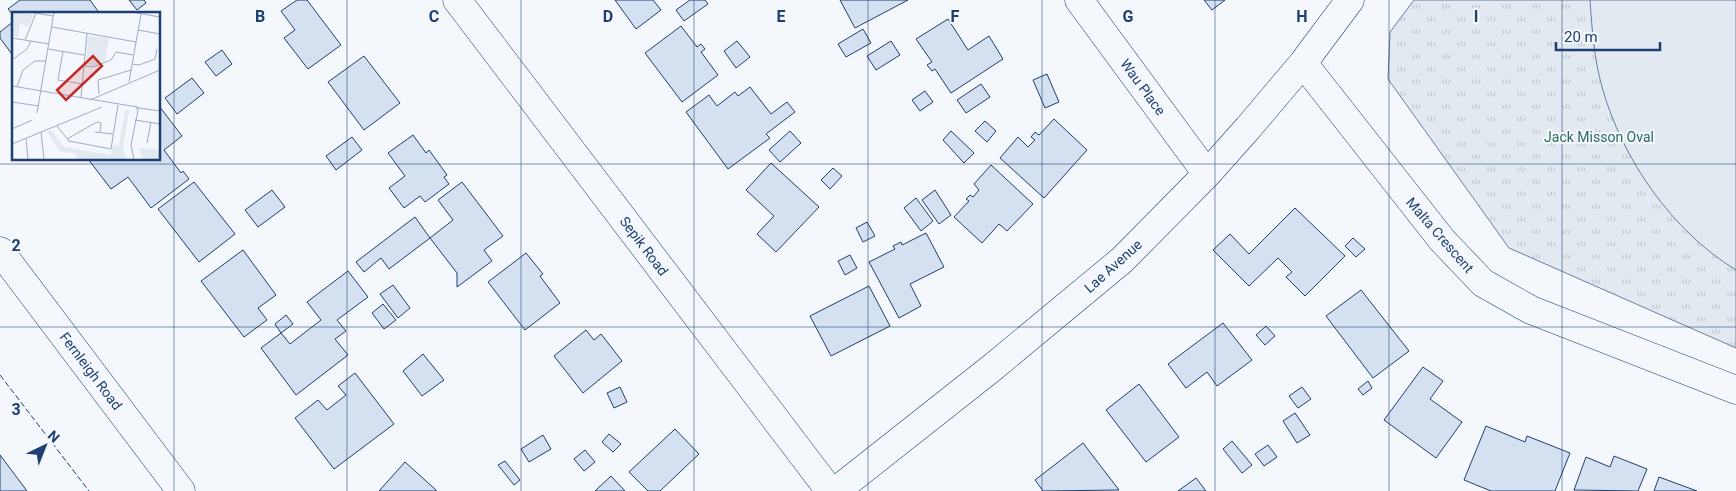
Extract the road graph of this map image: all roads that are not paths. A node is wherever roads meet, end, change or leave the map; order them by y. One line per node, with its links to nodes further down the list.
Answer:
1 (457, 0): 9 (street, Sepik Road)
2 (1079, 0): 5 (street, Wau Place)
3 (1350, 0): 4 (street, Lae Avenue)
4 (1303, 64): 5 (street, Lae Avenue); 7 (street, Malta Crescent)
5 (1207, 174): 10 (street, Lae Avenue)
6 (0, 251): 8 (street, Fernleigh Road)
7 (1736, 390)
8 (181, 491)
9 (830, 491)
10 (836, 491)

